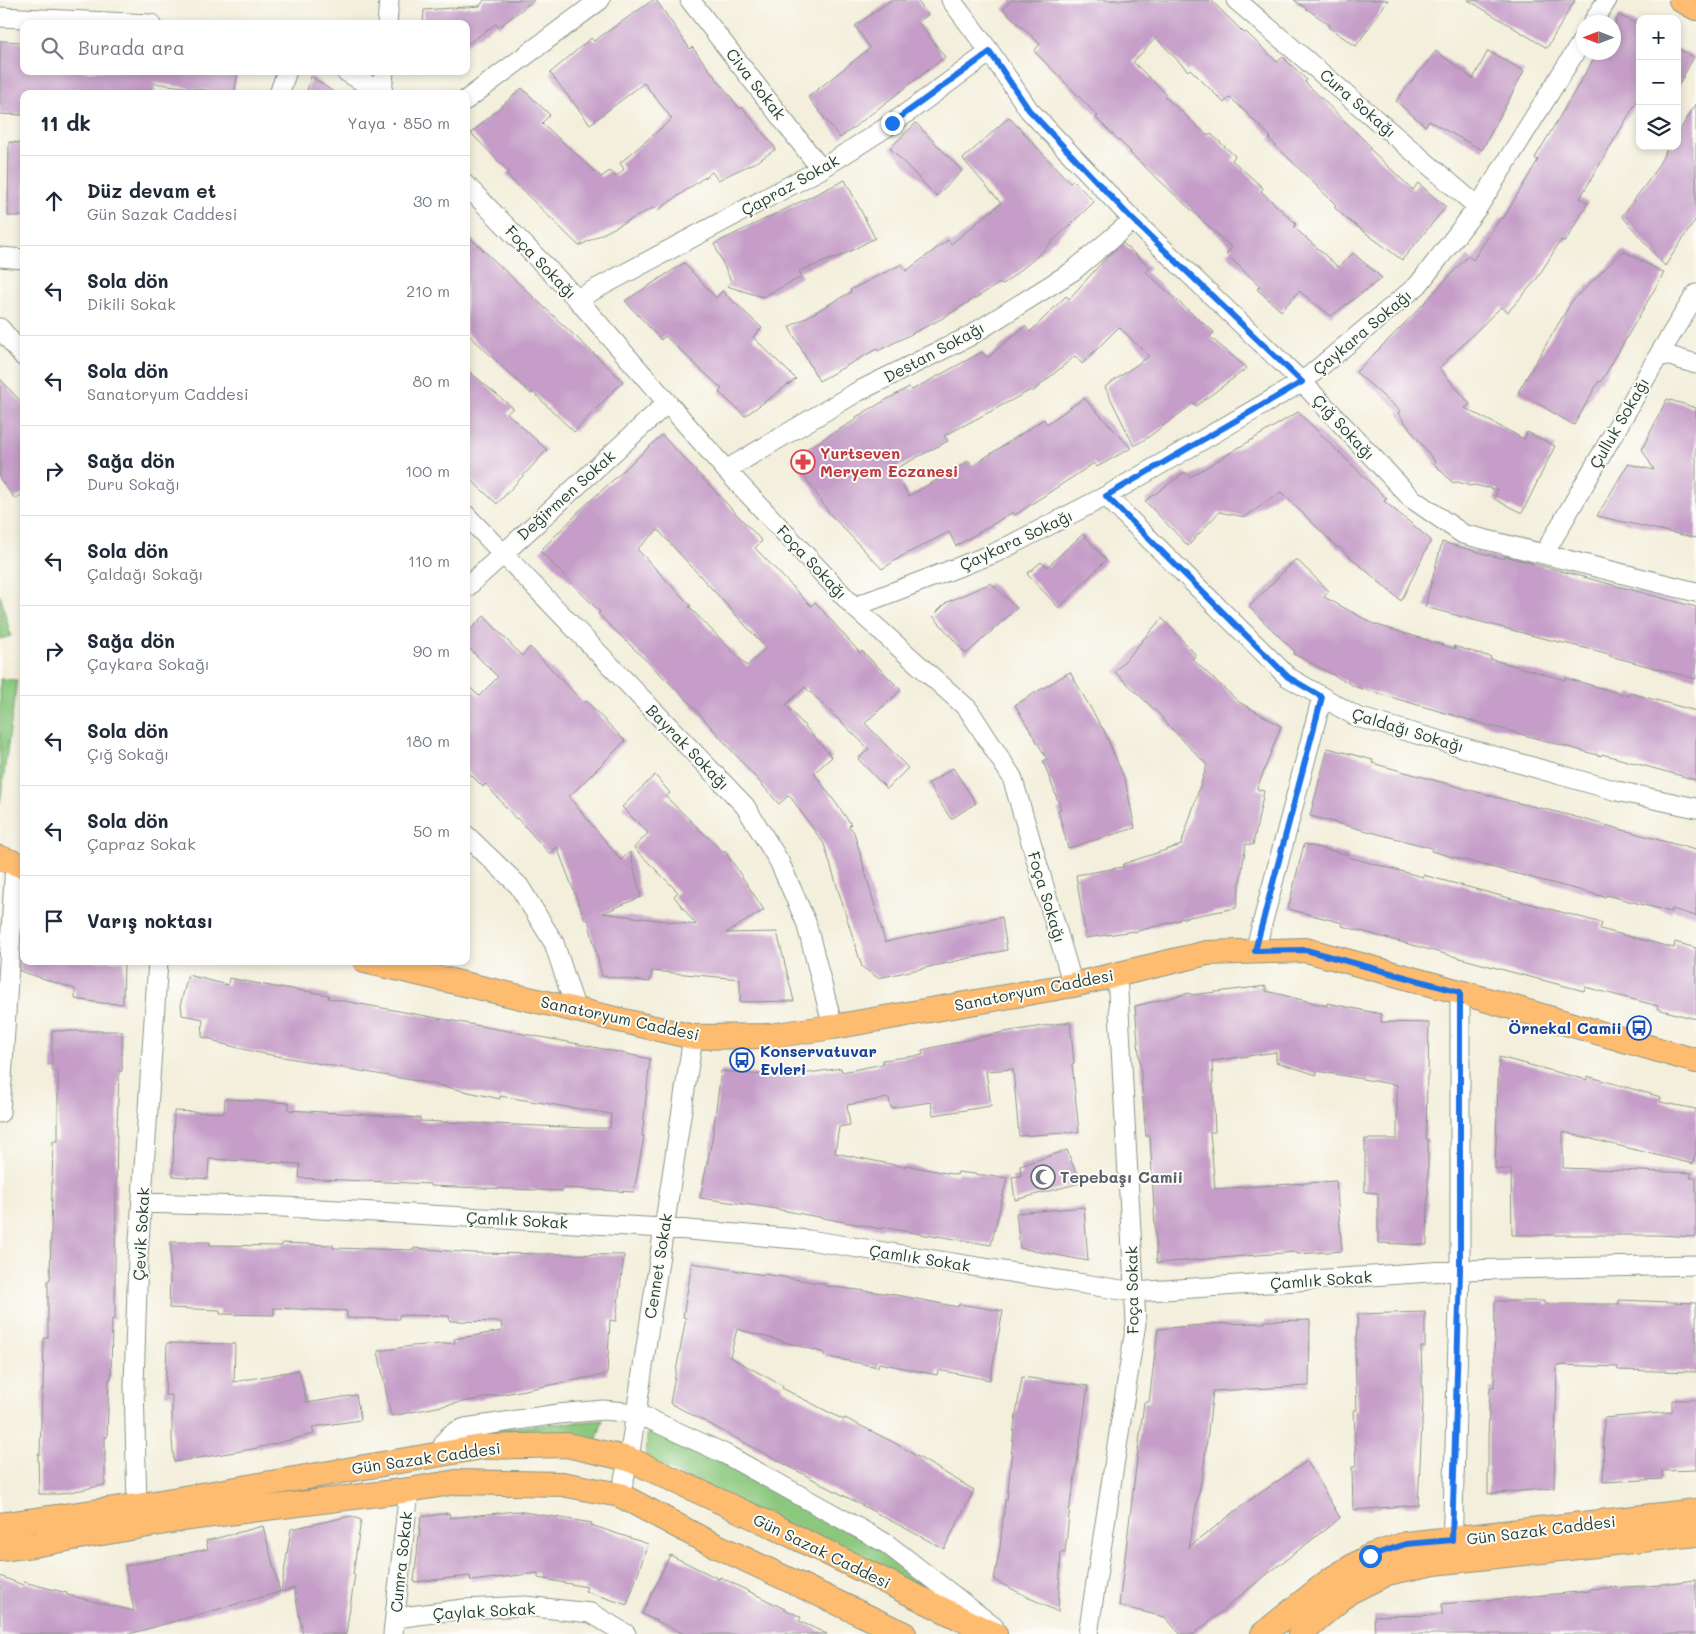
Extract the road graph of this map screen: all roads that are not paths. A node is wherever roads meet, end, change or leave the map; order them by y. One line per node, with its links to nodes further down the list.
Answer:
1 (389, 0): 12 (street)
2 (600, 0): 21 (street)
3 (690, 0): 22 (street, Civa Sokak)
4 (951, 0): 14 (street, Çığ Sokağı)
5 (1236, 0): 24 (street, Cura Sokağı)
6 (1607, 0): 9 (street)
7 (1681, 0): 8 (main road)
8 (1696, 8)
9 (1597, 15)
10 (0, 17): 11 (street)
11 (65, 20)
12 (387, 20)
13 (1576, 51): 24 (street, Çaykara Sokağı)
14 (990, 52): 22 (street, Çapraz Sokak); 25 (street, Çığ Sokağı)
15 (286, 75): 18 (street)
16 (352, 75): 19 (street)
17 (384, 75): 20 (street)
18 (280, 90)
19 (377, 90)
20 (382, 90)
21 (470, 97)
22 (821, 169): 29 (street, Çapraz Sokak)
23 (470, 189): 29 (street, Foça Sokağı)
24 (1478, 207): 34 (street, Çaykara Sokağı)
25 (1133, 220): 34 (street, Çığ Sokağı); 36 (street, Destan Sokağı)
26 (0, 257): 27 (street)
27 (20, 259)
28 (1696, 294): 32 (street, Çulluk Sokağı)
29 (577, 299): 35 (street, Foça Sokağı)
30 (0, 328): 31 (street)
31 (20, 352)
32 (1660, 353): 33 (street); 40 (street, Çulluk Sokağı)
33 (1696, 364)
34 (1302, 382): 37 (street, Çaykara Sokağı); 40 (street, Çığ Sokağı)
35 (667, 403): 36 (street, Foça Sokağı); 39 (street, Değirmen Sokak)
36 (726, 470): 43 (street, Foça Sokağı)
37 (1106, 496): 43 (street, Çaykara Sokağı); 44 (street, Çaldağı Sokağı)
38 (470, 519): 39 (street, Bayrak Sokağı)
39 (502, 553): 41 (street, Değirmen Sokak); 55 (street, Bayrak Sokağı)
40 (1544, 554): 42 (street, Çığ Sokağı)
41 (470, 584)
42 (1696, 592)
43 (854, 607): 52 (street, Foça Sokağı)
44 (1322, 697): 45 (street, Çaldağı Sokağı); 48 (street)
45 (1696, 808)
46 (470, 838): 54 (street)
47 (13, 862): 58 (street)
48 (1255, 951): 51 (main road, Sanatoryum Caddesi); 53 (main road, Sanatoryum Caddesi)
49 (158, 965): 59 (street, Çevik Sokak)
50 (382, 965): 54 (main road, Sanatoryum Caddesi)
51 (1117, 974): 52 (main road, Sanatoryum Caddesi); 63 (street, Foça Sokak)
52 (1073, 985): 55 (main road, Sanatoryum Caddesi)
53 (1460, 992): 57 (main road, Sanatoryum Caddesi); 62 (street)
54 (576, 1010): 56 (main road, Sanatoryum Caddesi)
55 (833, 1027): 56 (main road, Sanatoryum Caddesi)
56 (693, 1037): 60 (street, Cennet Sokak)
57 (1696, 1061)
58 (0, 1113)
59 (142, 1203): 60 (street, Çamlık Sokak); 69 (street, Çevik Sokak)
60 (664, 1228): 63 (street, Çamlık Sokak); 64 (street, Cennet Sokak)
61 (1696, 1265): 62 (street, Çamlık Sokak)
62 (1460, 1270): 63 (street, Çamlık Sokak); 74 (street)
63 (1134, 1292): 80 (street, Foça Sokak)
64 (636, 1413): 65 (street, Gün Sazak Caddesi); 66 (street, Cennet Sokak); 79 (street, Gün Sazak Caddesi)
65 (439, 1454): 66 (main road, Gün Sazak Caddesi); 69 (main road, Gün Sazak Caddesi)
66 (629, 1459): 68 (street, Cennet Sokak); 78 (main road, Gün Sazak Caddesi)
67 (409, 1490): 68 (main road, Gün Sazak Caddesi); 73 (main road, Gün Sazak Caddesi); 75 (street, Cumra Sokak)
68 (620, 1495): 77 (main road, Gün Sazak Caddesi)
69 (137, 1506): 71 (main road, Gün Sazak Caddesi)
70 (1696, 1511): 74 (main road, Gün Sazak Caddesi)
71 (0, 1525)
72 (1696, 1534): 74 (main road, Gün Sazak Caddesi)
73 (0, 1549)
74 (1452, 1551): 81 (main road, Gün Sazak Caddesi); 82 (main road, Gün Sazak Caddesi)
75 (394, 1626): 76 (street, Çaylak Sokak)
76 (626, 1634)
77 (904, 1634)
78 (995, 1634)
79 (1003, 1634)
80 (1088, 1634)
81 (1263, 1634)
82 (1300, 1634)

